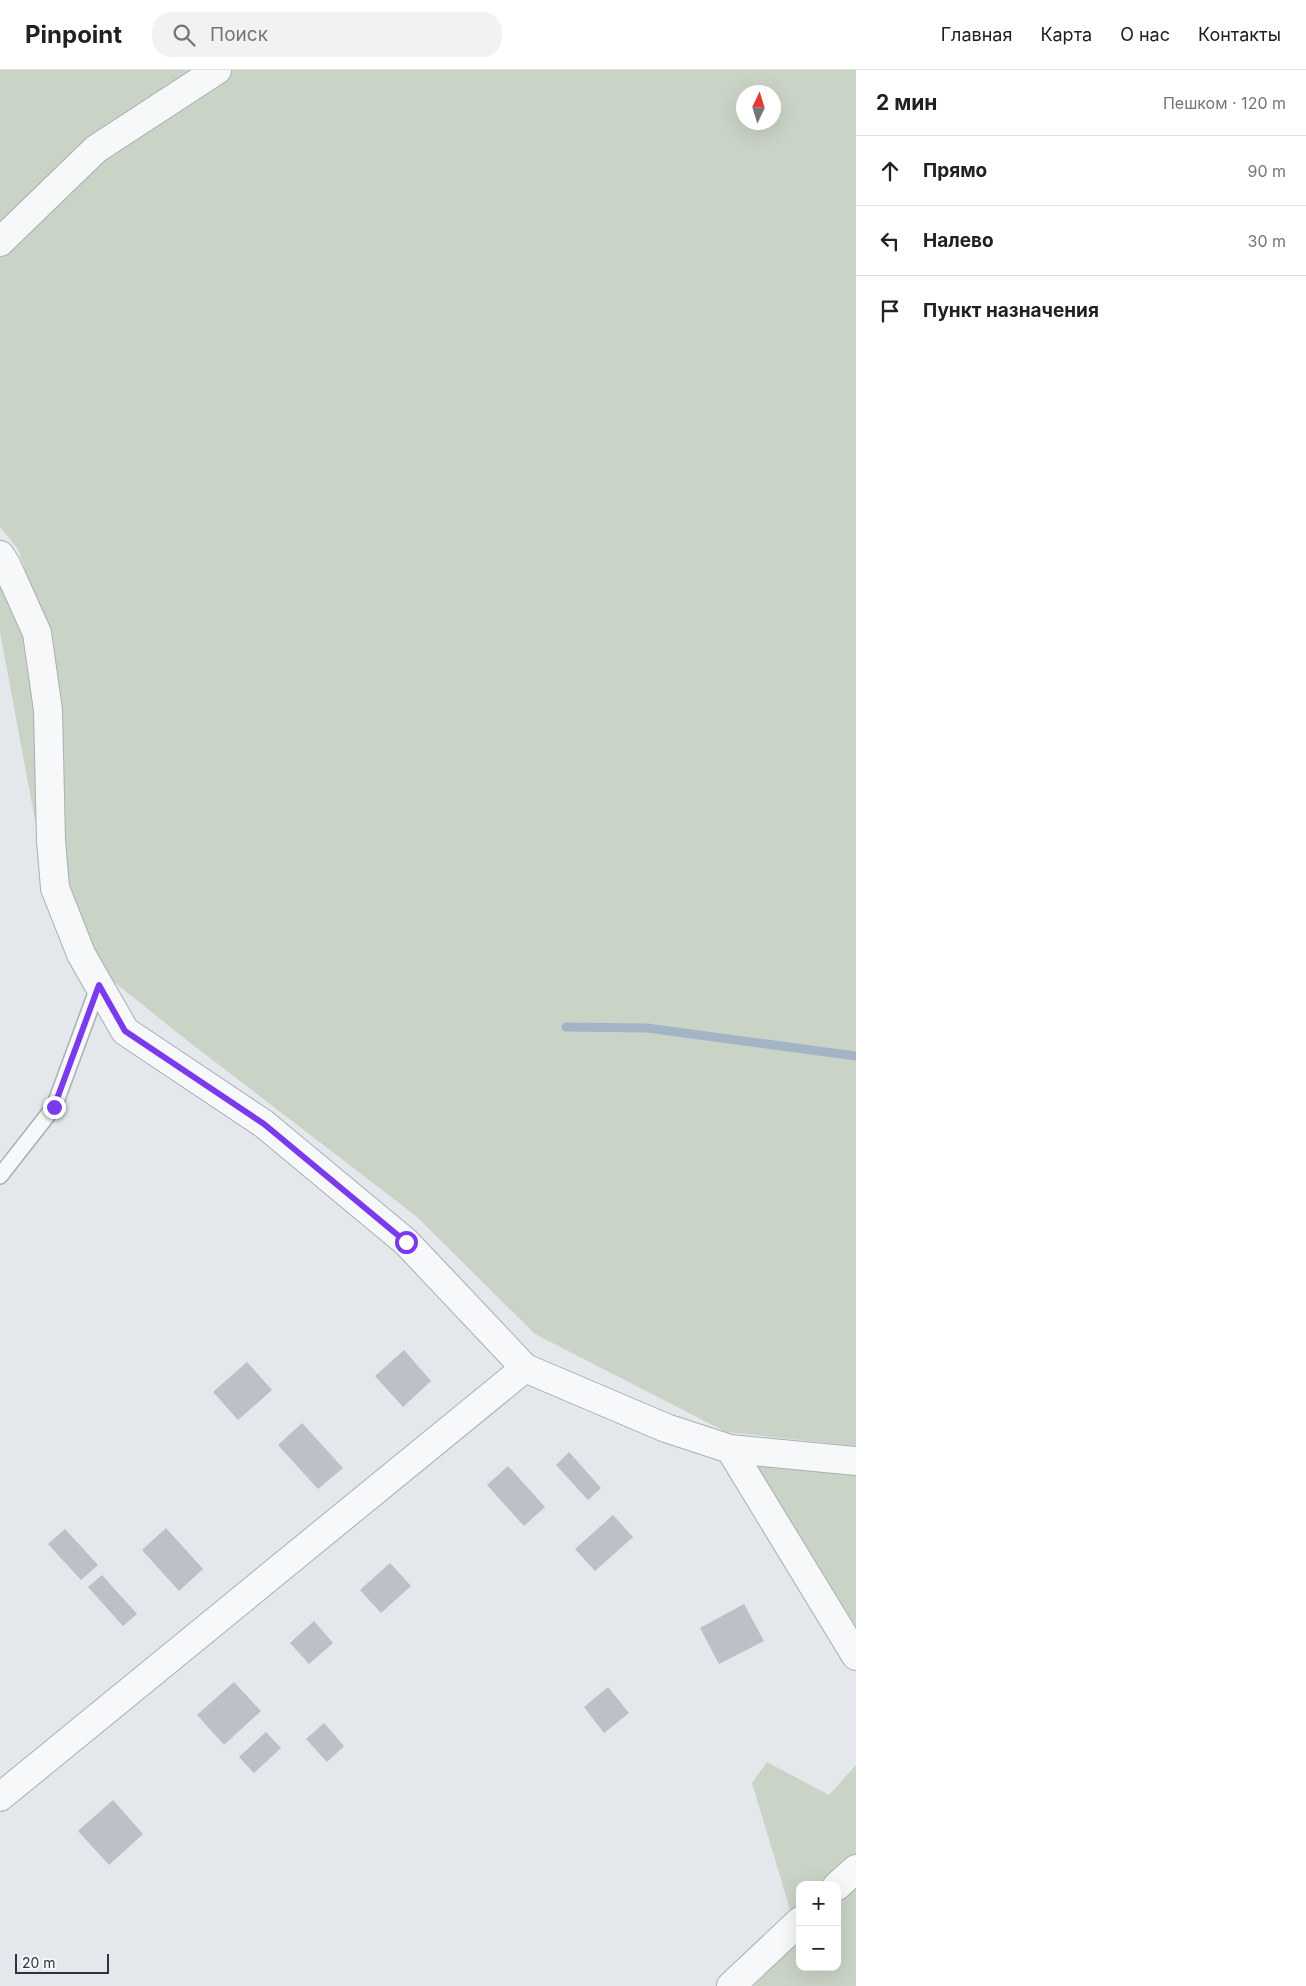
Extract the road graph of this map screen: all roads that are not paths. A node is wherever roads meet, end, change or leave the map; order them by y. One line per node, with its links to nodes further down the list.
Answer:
1 (217, 70): 2 (street)
2 (0, 242)
3 (0, 555): 4 (street)
4 (99, 985): 5 (lane); 6 (street)
5 (0, 1176)
6 (525, 1368): 7 (street); 10 (street)
7 (730, 1448): 8 (street); 9 (street)
8 (856, 1461)
9 (856, 1656)
10 (0, 1797)
11 (856, 1869): 12 (street)
12 (841, 1882)
13 (796, 1925): 14 (street)
14 (731, 1986)

